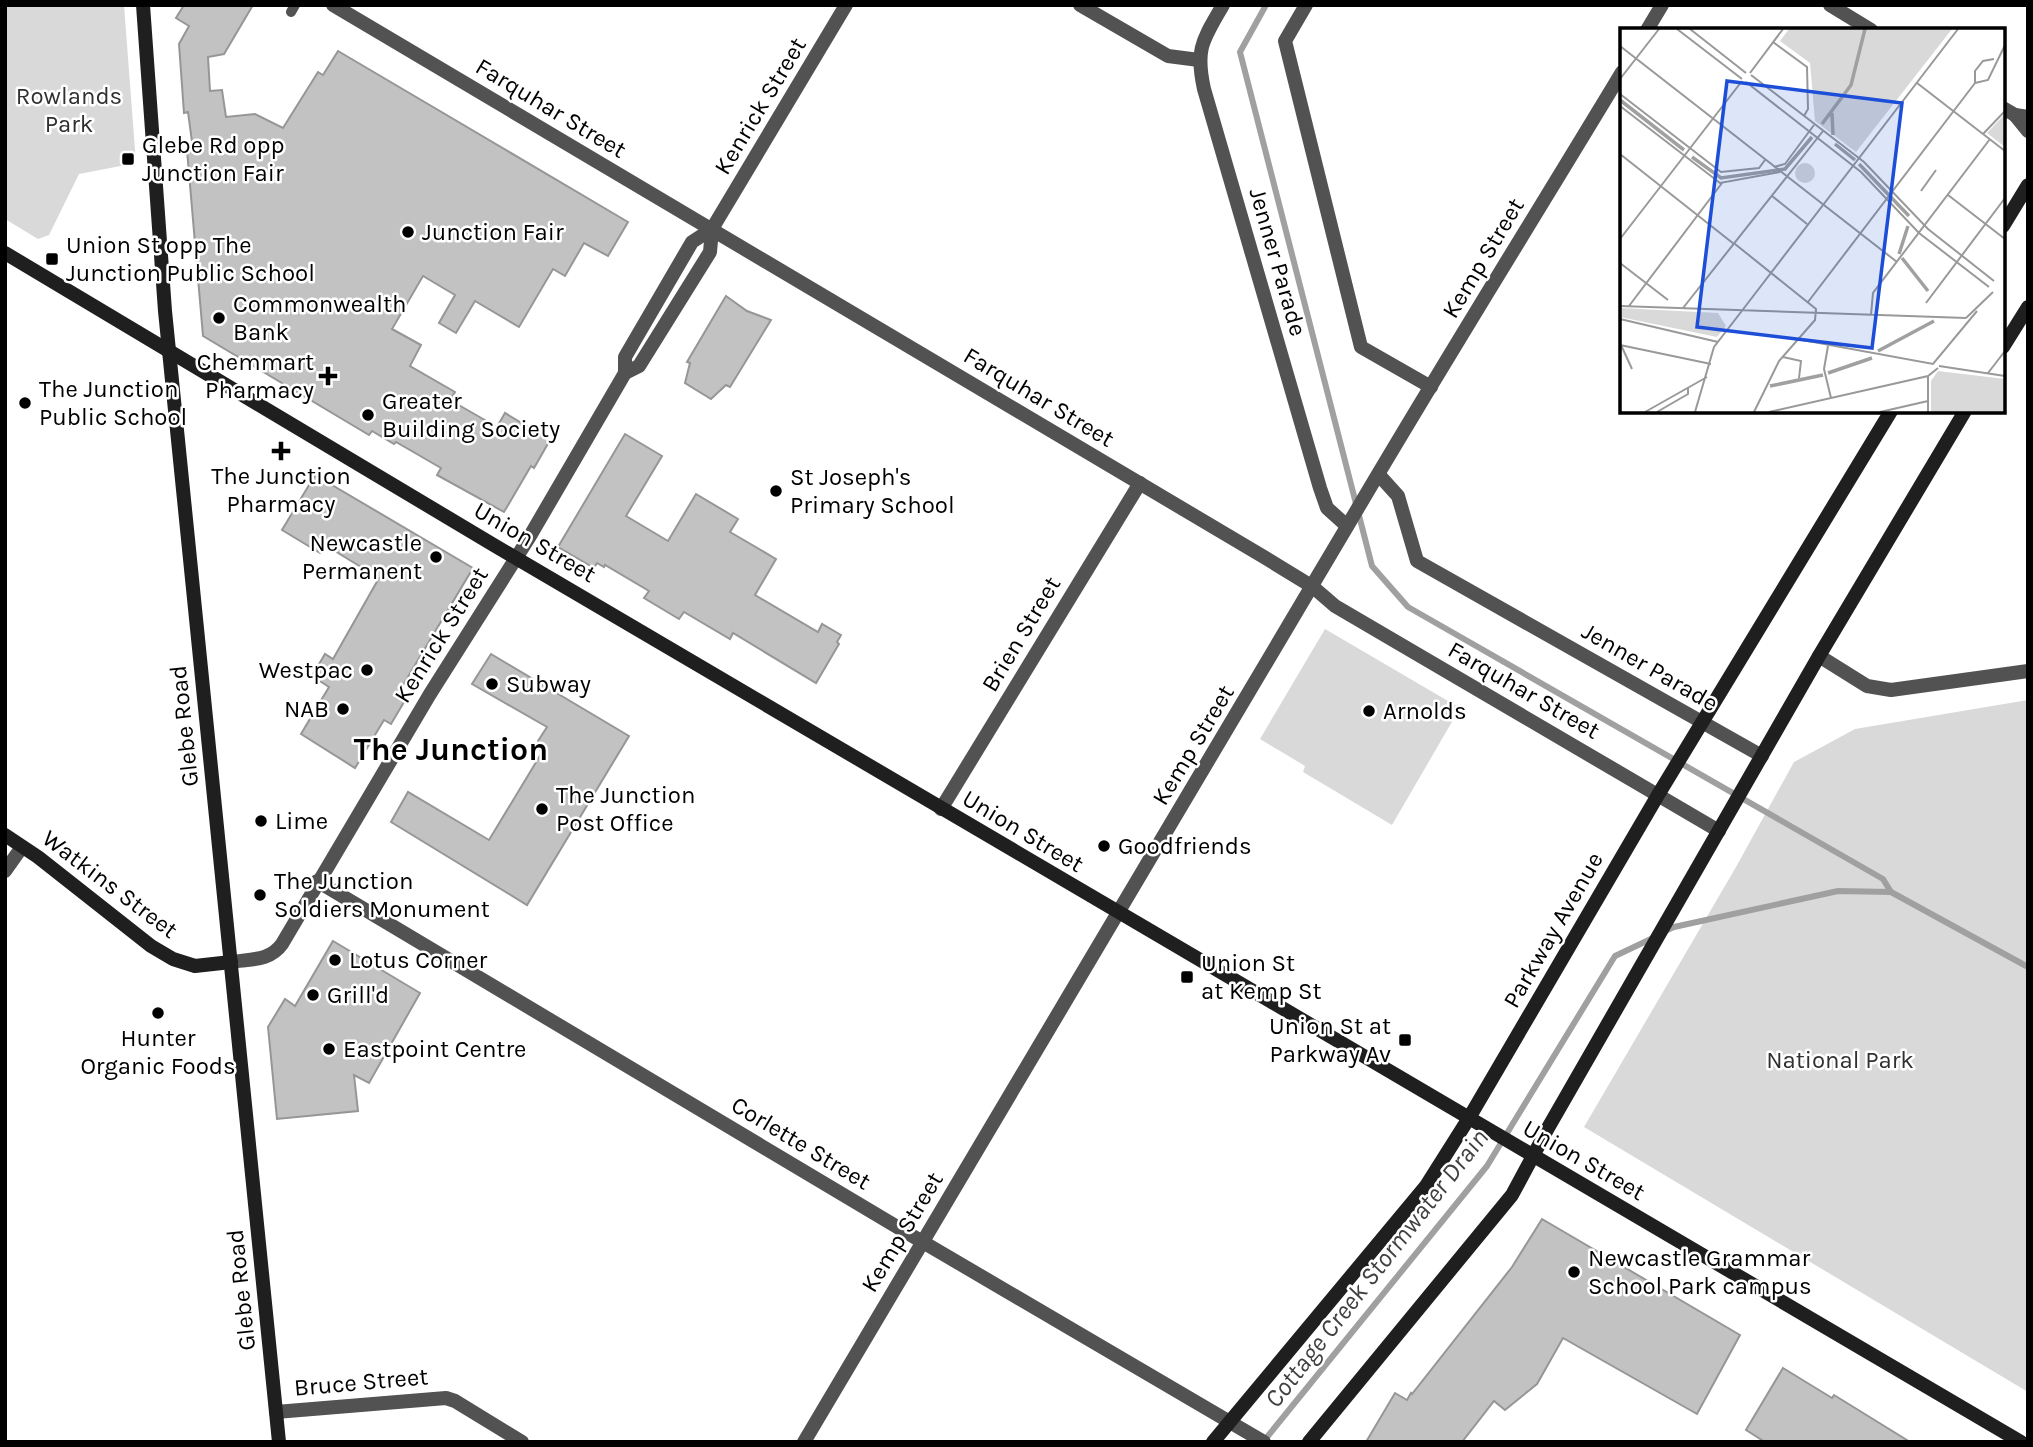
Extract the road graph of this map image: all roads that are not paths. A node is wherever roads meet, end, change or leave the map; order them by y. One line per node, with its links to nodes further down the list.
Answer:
1 (143, 5): 21 (main road, Glebe Road)
2 (333, 5): 17 (street, Farquhar Street)
3 (846, 5): 17 (street, Kenrick Street)
4 (1080, 5): 11 (street)
5 (1223, 5): 11 (street)
6 (1306, 5): 22 (street)
7 (1662, 5): 9 (street)
8 (1830, 5): 10 (street)
9 (1648, 28)
10 (1868, 28)
11 (1199, 60): 27 (street, Jenner Parade)
12 (1620, 75): 22 (street, Kemp Street)
13 (2015, 114): 14 (street)
14 (2028, 131)
15 (2028, 185): 16 (main road)
16 (2005, 223)
17 (712, 229): 26 (street, Farquhar Street); 28 (street, Kenrick Street)
18 (5, 253): 21 (main road, Union Street)
19 (2028, 307): 20 (main road)
20 (2005, 345)
21 (169, 350): 28 (main road, Union Street); 42 (main road, Glebe Road)
22 (1431, 387): 25 (street, Kemp Street)
23 (1890, 413): 32 (main road, Parkway Avenue)
24 (1964, 413): 30 (main road)
25 (1379, 475): 27 (street, Kemp Street); 32 (street, Jenner Parade)
26 (1140, 483): 29 (street, Farquhar Street); 35 (street, Brien Street)
27 (1350, 521): 29 (street, Kemp Street)
28 (516, 558): 35 (main road, Union Street); 40 (street, Kenrick Street)
29 (1312, 587): 34 (street, Farquhar Street); 41 (street, Kemp Street)
30 (1819, 656): 31 (street); 33 (main road)
31 (2028, 671)
32 (1703, 723): 33 (street, Jenner Parade); 34 (main road, Parkway Avenue)
33 (1762, 757): 36 (main road)
34 (1658, 795): 36 (street, Farquhar Street); 43 (main road, Parkway Avenue)
35 (941, 809): 41 (main road, Union Street)
36 (1719, 831): 44 (main road)
37 (5, 835): 38 (main road, Watkins Street)
38 (22, 847): 39 (street); 42 (main road, Watkins Street)
39 (5, 871)
40 (317, 881): 42 (street, Kenrick Street); 45 (street, Corlette Street)
41 (1119, 914): 43 (main road, Union Street); 45 (street, Kemp Street)
42 (231, 962): 46 (main road, Glebe Road)
43 (1469, 1118): 44 (main road, Union Street); 47 (main road, Parkway Avenue)
44 (1534, 1157): 53 (main road); 54 (main road, Union Street)
45 (922, 1241): 47 (street, Corlette Street); 50 (street, Kemp Street)
46 (276, 1412): 48 (main road, Glebe Road); 49 (street, Bruce Street)
47 (1229, 1421): 51 (main road, Parkway Avenue); 52 (street, Corlette Street)
48 (279, 1442)
49 (522, 1442)
50 (804, 1442)
51 (1213, 1442)
52 (1264, 1442)
53 (1309, 1442)
54 (2021, 1442)

